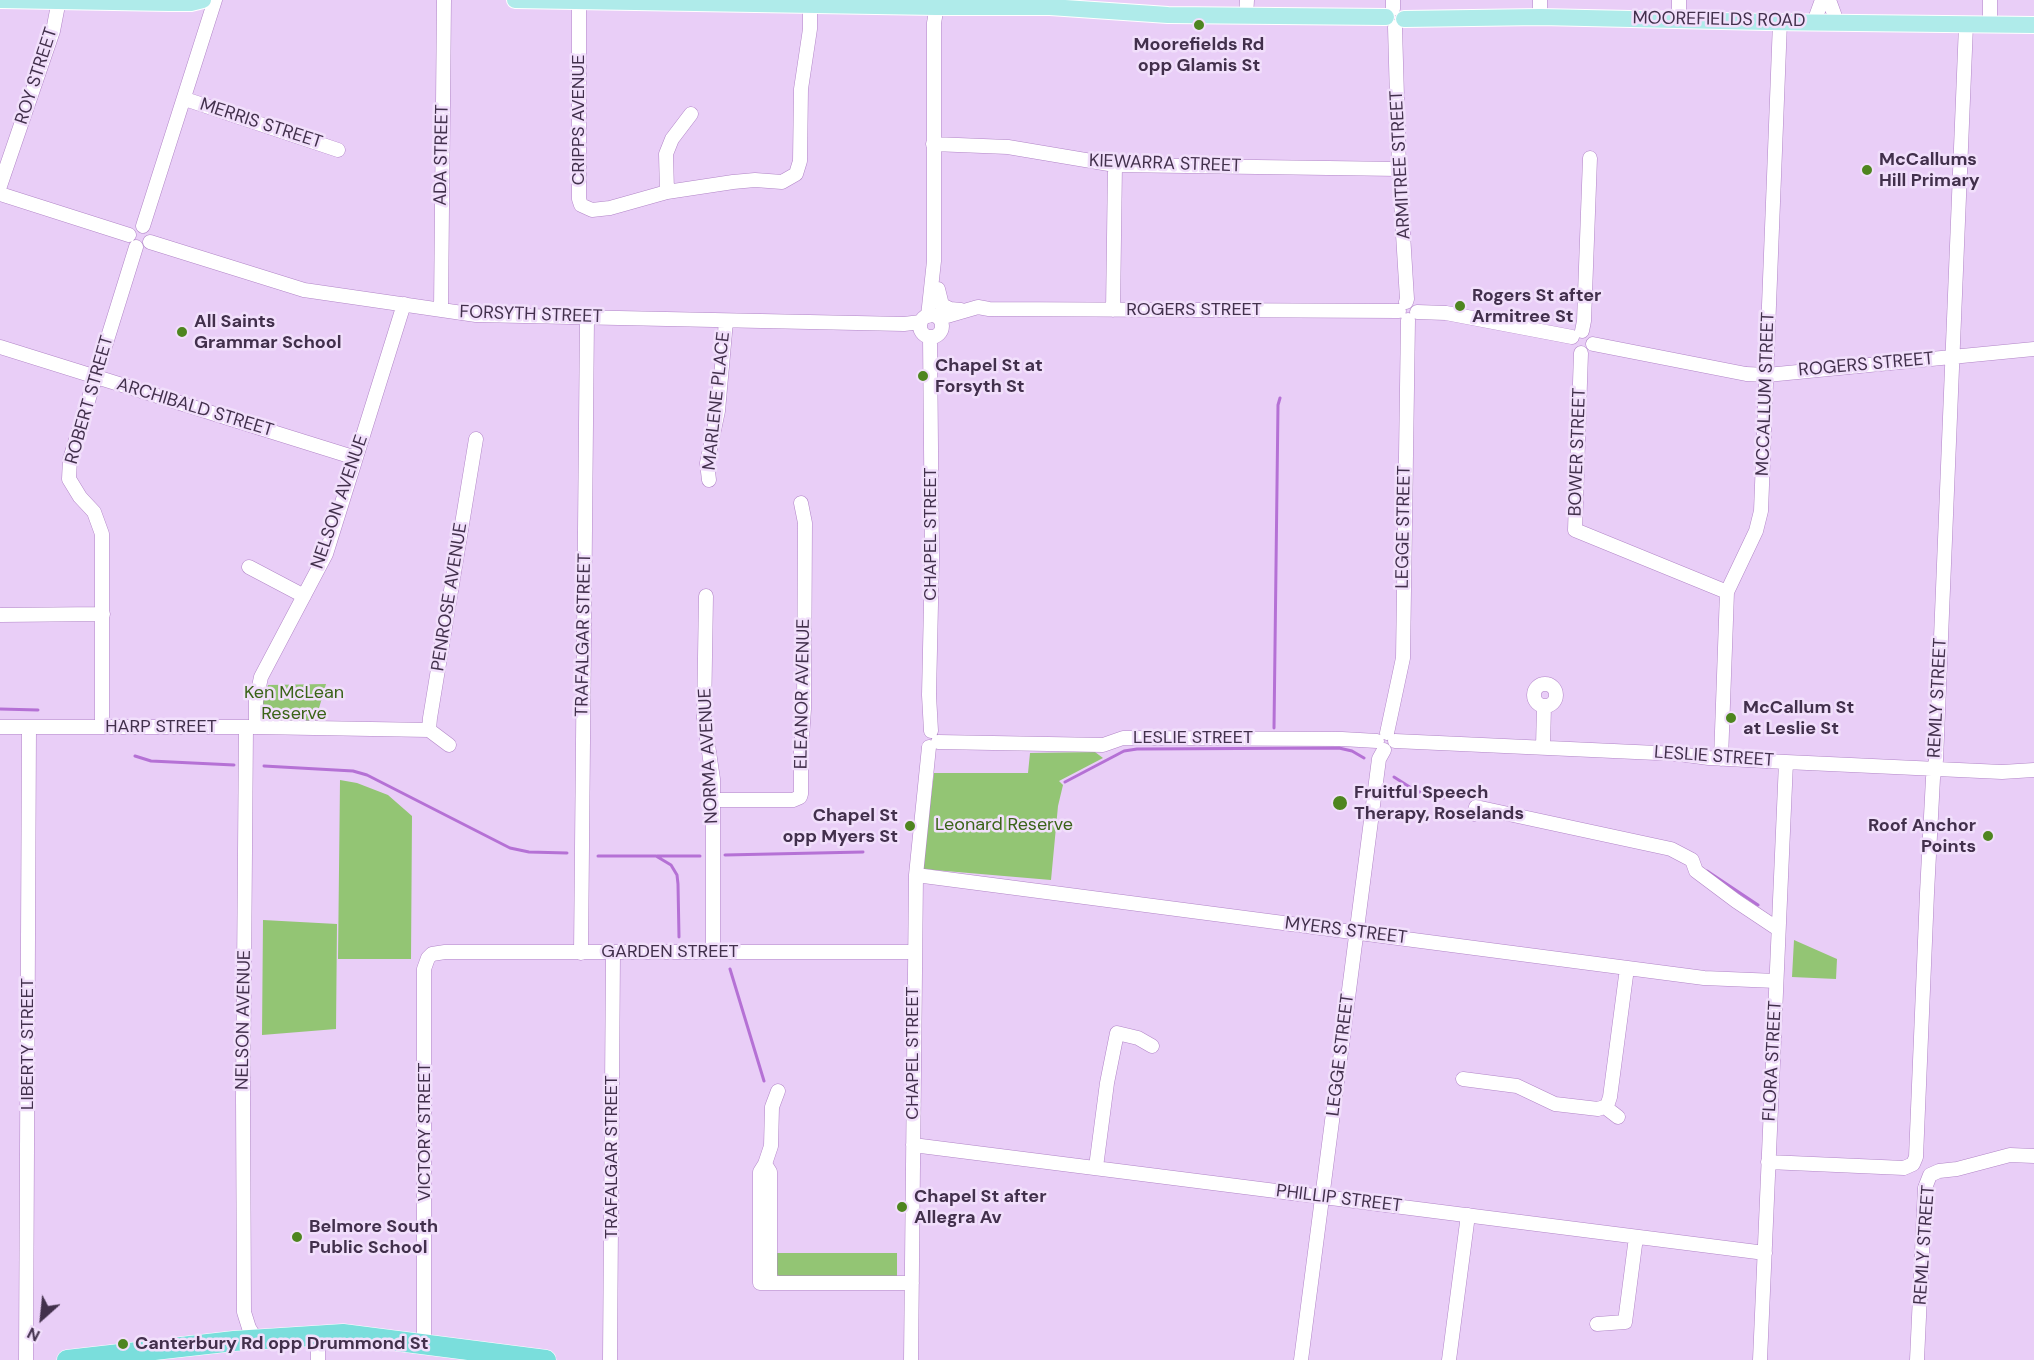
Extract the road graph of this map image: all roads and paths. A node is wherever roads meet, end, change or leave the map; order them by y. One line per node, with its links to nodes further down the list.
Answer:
1 (1, 0): 10 (main road)
2 (203, 0): 10 (main road)
3 (215, 0): 24 (street)
4 (444, 0): 41 (street, ADA STREET)
5 (515, 0): 11 (main road, MOOREFIELDS ROAD)
6 (1679, 0): 17 (street)
7 (1822, 0): 19 (street)
8 (1829, 0): 20 (street)
9 (1990, 0): 22 (street)
10 (59, 1): 31 (street, ROY STREET)
11 (579, 1): 13 (main road, MOOREFIELDS ROAD); 32 (street, CRIPPS AVENUE)
12 (937, 4): 13 (main road, MOOREFIELDS ROAD); 14 (main road, MOOREFIELDS ROAD); 26 (street)
13 (810, 5): 32 (street, CRIPPS AVENUE)
14 (1247, 8): 16 (main road, MOOREFIELDS ROAD)
15 (1540, 8): 16 (main road, MOOREFIELDS ROAD); 17 (main road, MOOREFIELDS ROAD)
16 (1394, 14): 30 (street, ARMITREE STREET)
17 (1679, 20): 18 (main road, MOOREFIELDS ROAD)
18 (1780, 22): 19 (main road, MOOREFIELDS ROAD); 54 (street, MCCALLUM STREET)
19 (1814, 22): 20 (main road, MOOREFIELDS ROAD)
20 (1838, 22): 21 (main road, MOOREFIELDS ROAD)
21 (1966, 25): 22 (main road, MOOREFIELDS ROAD); 53 (street, REMLY STREET)
22 (1990, 25): 23 (main road, MOOREFIELDS ROAD)
23 (2034, 25)
24 (185, 99): 27 (street, MERRIS STREET); 34 (street)
25 (691, 114): 32 (street)
26 (933, 144): 29 (street, KIEWARRA STREET); 37 (street)
27 (338, 150)
28 (1590, 158): 48 (street)
29 (1115, 165): 30 (street, KIEWARRA STREET); 43 (street)
30 (1399, 169): 44 (street, ARMITREE STREET)
31 (0, 186)
32 (667, 192)
33 (0, 194): 35 (street)
34 (143, 226): 35 (street); 36 (street)
35 (132, 241): 36 (street); 55 (street, ROBERT STREET)
36 (150, 242): 39 (street, FORSYTH STREET)
37 (934, 261): 38 (street); 46 (street)
38 (938, 289): 42 (street); 46 (street)
39 (404, 304): 41 (street, FORSYTH STREET); 57 (street, NELSON AVENUE)
40 (989, 309): 42 (street, ROGERS STREET); 43 (street, ROGERS STREET); 46 (street, ROGERS STREET)
41 (441, 310): 45 (street, FORSYTH STREET)
42 (963, 310): 46 (street, ROGERS STREET)
43 (1113, 310): 44 (street, ROGERS STREET)
44 (1407, 312): 48 (street, ROGERS STREET); 73 (street, LEGGE STREET)
45 (588, 318): 47 (street, FORSYTH STREET); 87 (street, TRAFALGAR STREET)
46 (933, 319): 47 (street, FORSYTH STREET); 72 (street, CHAPEL STREET)
47 (726, 321): 58 (street, MARLENE PLACE)
48 (1577, 334): 49 (street); 52 (street)
49 (1593, 344): 52 (street); 54 (street, ROGERS STREET)
50 (0, 347): 55 (street, ARCHIBALD STREET)
51 (2034, 350): 53 (street, ROGERS STREET)
52 (1581, 353): 61 (street, BOWER STREET)
53 (1953, 357): 54 (street, ROGERS STREET); 78 (street, REMLY STREET)
54 (1767, 375): 61 (street, MCCALLUM STREET)
55 (96, 377): 57 (street, ARCHIBALD STREET); 64 (street, ROBERT STREET)
56 (476, 439): 71 (street, PENROSE AVENUE)
57 (356, 458): 62 (street, NELSON AVENUE)
58 (708, 480)
59 (801, 503): 80 (street, ELEANOR AVENUE)
60 (249, 567): 62 (street)
61 (1727, 592): 76 (street, MCCALLUM STREET)
62 (304, 596): 70 (street, NELSON AVENUE)
63 (706, 596): 80 (street, NORMA AVENUE)
64 (103, 614): 65 (street); 68 (street, ROBERT STREET)
65 (0, 615)
66 (1544, 706): 75 (street)
67 (0, 727): 69 (street, HARP STREET)
68 (102, 727): 69 (street, HARP STREET); 70 (street, HARP STREET)
69 (29, 728): 114 (street, LIBERTY STREET)
70 (251, 728): 71 (street, HARP STREET); 108 (street, NELSON AVENUE)
71 (429, 730): 74 (street)
72 (932, 740): 73 (street, LESLIE STREET); 82 (street, CHAPEL STREET)
73 (1386, 741): 75 (street, LESLIE STREET); 84 (street, LEGGE STREET)
74 (449, 746)
75 (1543, 747): 76 (street, LESLIE STREET)
76 (1721, 759): 77 (street, LESLIE STREET)
77 (1786, 762): 78 (street, LESLIE STREET); 83 (street, FLORA STREET)
78 (1934, 769): 79 (street, LESLIE STREET); 100 (street, REMLY STREET)
79 (2034, 770)
80 (713, 800): 85 (street, NORMA AVENUE)
81 (1474, 814): 83 (street)
82 (916, 875): 84 (street, MYERS STREET); 86 (street, CHAPEL STREET)
83 (1778, 929): 91 (street, FLORA STREET)
84 (1357, 932): 90 (street, MYERS STREET); 103 (street, LEGGE STREET)
85 (713, 952): 86 (street, GARDEN STREET); 88 (street, GARDEN STREET)
86 (914, 952): 97 (street, CHAPEL STREET)
87 (581, 953): 88 (street, GARDEN STREET); 89 (street, GARDEN STREET)
88 (613, 953): 119 (street, TRAFALGAR STREET)
89 (428, 958): 113 (street, VICTORY STREET)
90 (1627, 968): 91 (street, MYERS STREET); 95 (street)
91 (1776, 981): 99 (street, FLORA STREET)
92 (1152, 1046): 101 (street)
93 (1463, 1079): 95 (street)
94 (778, 1091): 107 (street)
95 (1605, 1107): 96 (street)
96 (1618, 1117)
97 (913, 1144): 101 (street, PHILLIP STREET); 107 (street, CHAPEL STREET)
98 (2034, 1156): 102 (street)
99 (1768, 1162): 100 (street); 106 (street, FLORA STREET)
100 (1913, 1164): 102 (street, REMLY STREET)
101 (1096, 1167): 103 (street, PHILLIP STREET)
102 (1930, 1175): 124 (street, REMLY STREET)
103 (1322, 1196): 104 (street, PHILLIP STREET); 121 (street, LEGGE STREET)
104 (1468, 1215): 105 (street, PHILLIP STREET); 122 (street)
105 (1636, 1237): 106 (street, PHILLIP STREET); 109 (street)
106 (1765, 1253): 123 (street, FLORA STREET)
107 (912, 1283): 120 (street, CHAPEL STREET)
108 (244, 1312): 111 (street, NELSON AVENUE); 112 (street, NELSON AVENUE)
109 (1597, 1324)
110 (318, 1334): 111 (highway); 113 (highway); 117 (street)
111 (256, 1340): 112 (highway)
112 (234, 1341): 116 (highway)
113 (424, 1343): 118 (highway)
114 (26, 1360)
115 (67, 1360): 116 (highway)
116 (72, 1360)
117 (318, 1360)
118 (546, 1360)
119 (610, 1360)
120 (911, 1360)
121 (1301, 1360)
122 (1449, 1360)
123 (1760, 1360)
124 (1917, 1360)

